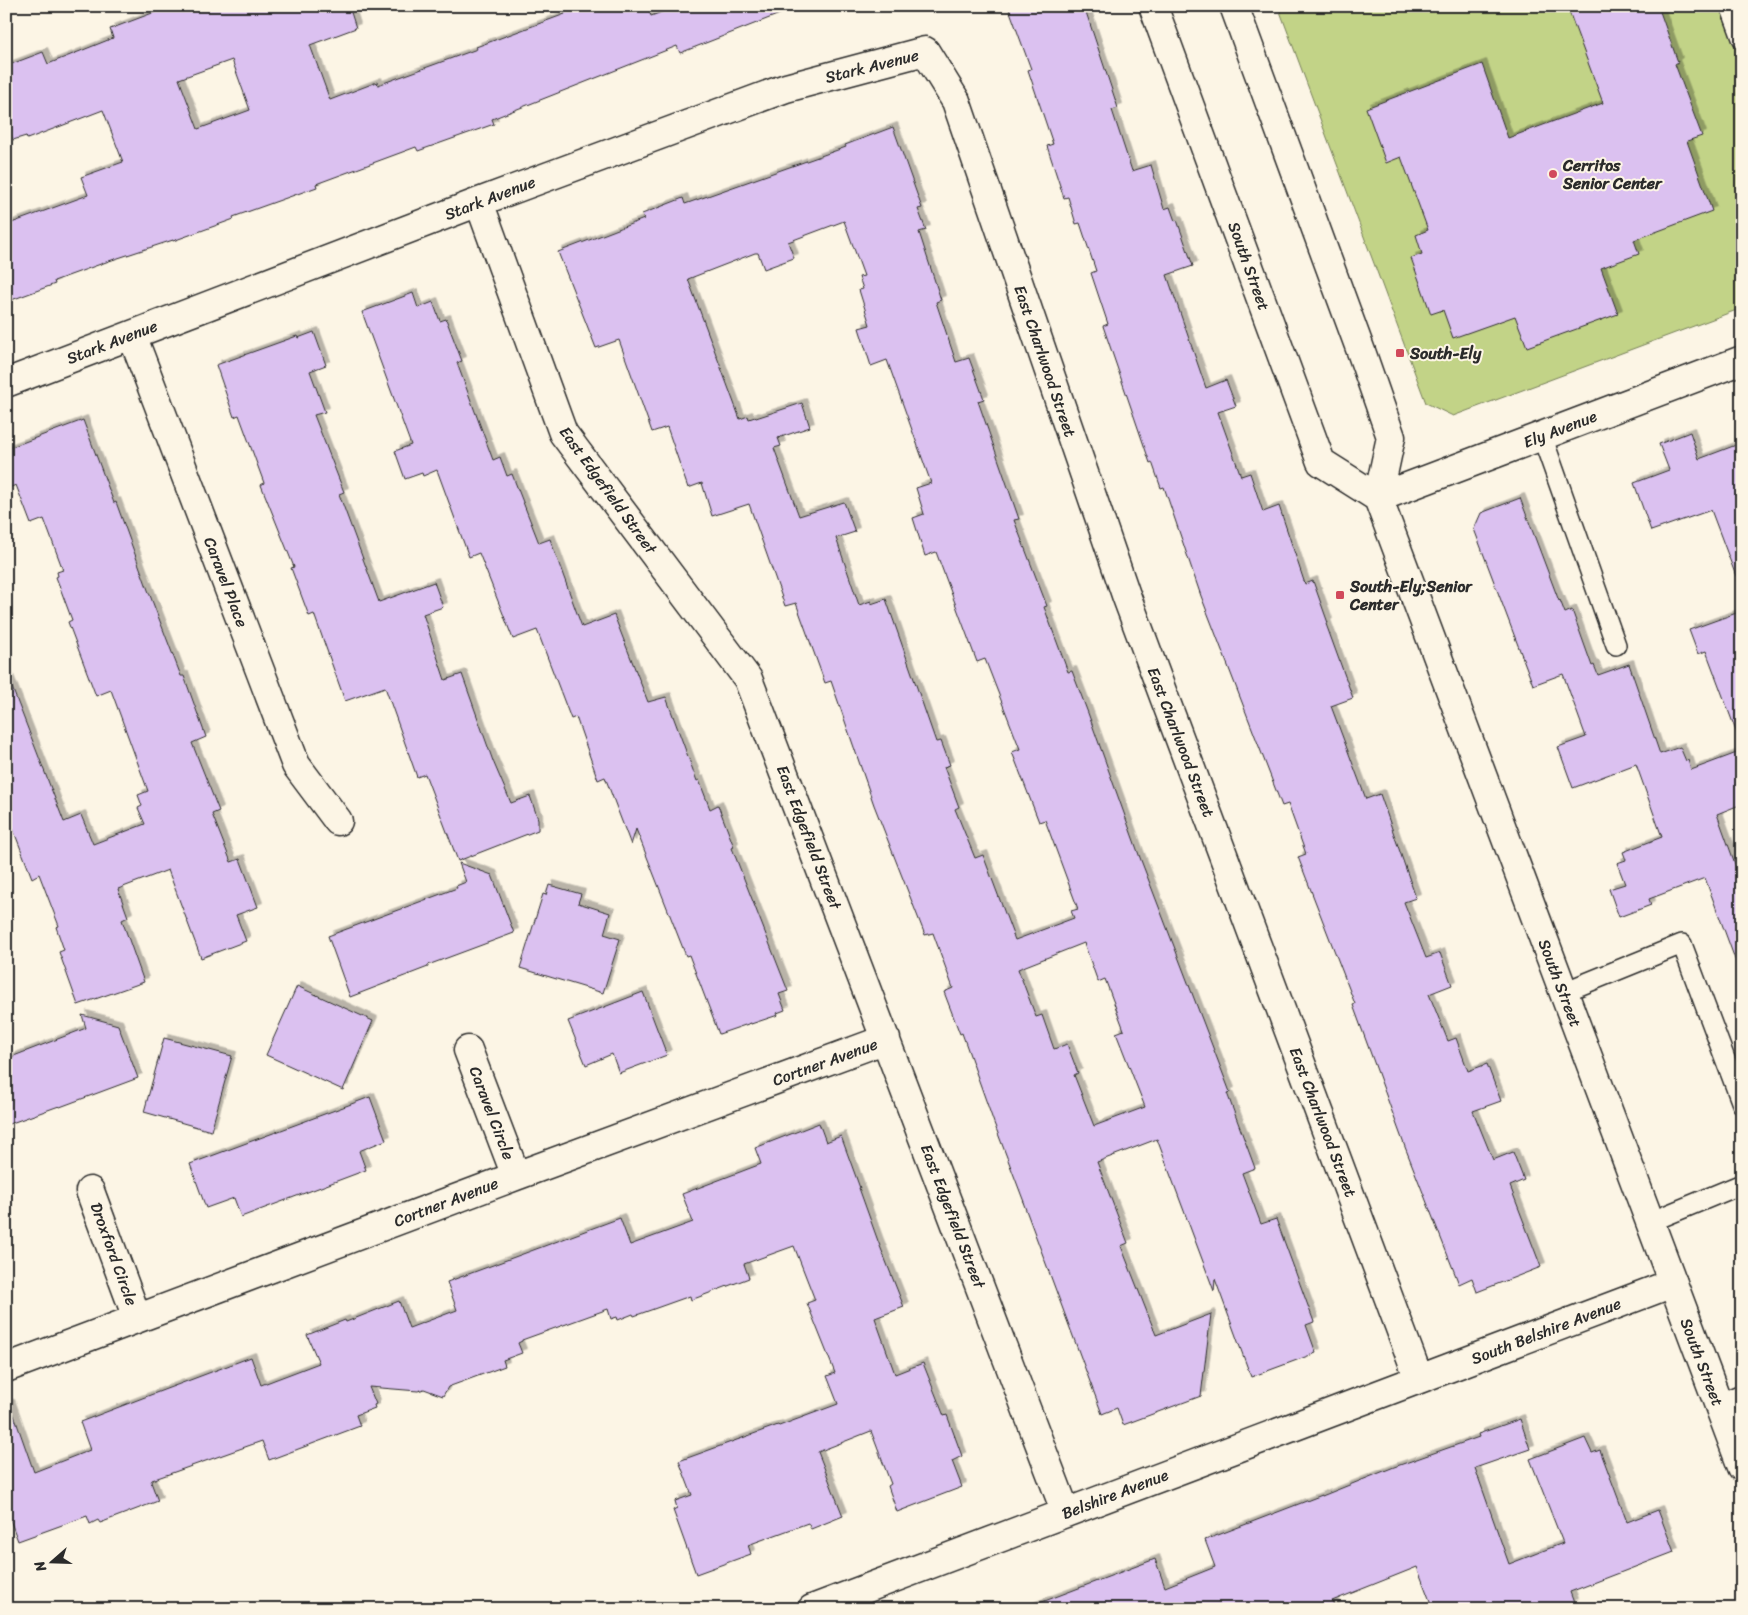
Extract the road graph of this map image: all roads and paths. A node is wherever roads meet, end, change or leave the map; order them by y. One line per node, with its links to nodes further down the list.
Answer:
1 (1152, 6): 11 (street, South Street)
2 (1234, 6): 11 (street)
3 (1742, 7): 4 (lane)
4 (1742, 38)
5 (956, 101): 6 (street, Stark Avenue); 25 (street, East Charlwood Street)
6 (478, 202): 7 (street, Stark Avenue); 15 (street, East Edgefield Street)
7 (132, 335): 9 (street, Stark Avenue); 13 (street, Caravel Place)
8 (1742, 360): 10 (street, Ely Avenue)
9 (6, 383)
10 (1542, 436): 11 (street, Ely Avenue); 12 (lane)
11 (1378, 498): 14 (street, South Street)
12 (1616, 645)
13 (338, 821)
14 (1564, 992): 17 (lane); 21 (street, South Street)
15 (886, 1039): 18 (street, Cortner Avenue); 28 (street, East Edgefield Street)
16 (468, 1050): 18 (street, Caravel Circle)
17 (1742, 1104)
18 (516, 1176): 23 (street, Cortner Avenue)
19 (1742, 1184): 21 (lane)
20 (90, 1191): 23 (street, Droxford Circle)
21 (1650, 1222): 22 (street, South Street)
22 (1673, 1283): 25 (street, South Belshire Avenue); 26 (street, South Street)
23 (137, 1318): 24 (street, Cortner Avenue)
24 (6, 1368)
25 (1419, 1379): 28 (street, Belshire Avenue)
26 (1730, 1399): 27 (street, South Street)
27 (1742, 1467)
28 (1066, 1512): 29 (street, Belshire Avenue)
29 (812, 1609)

